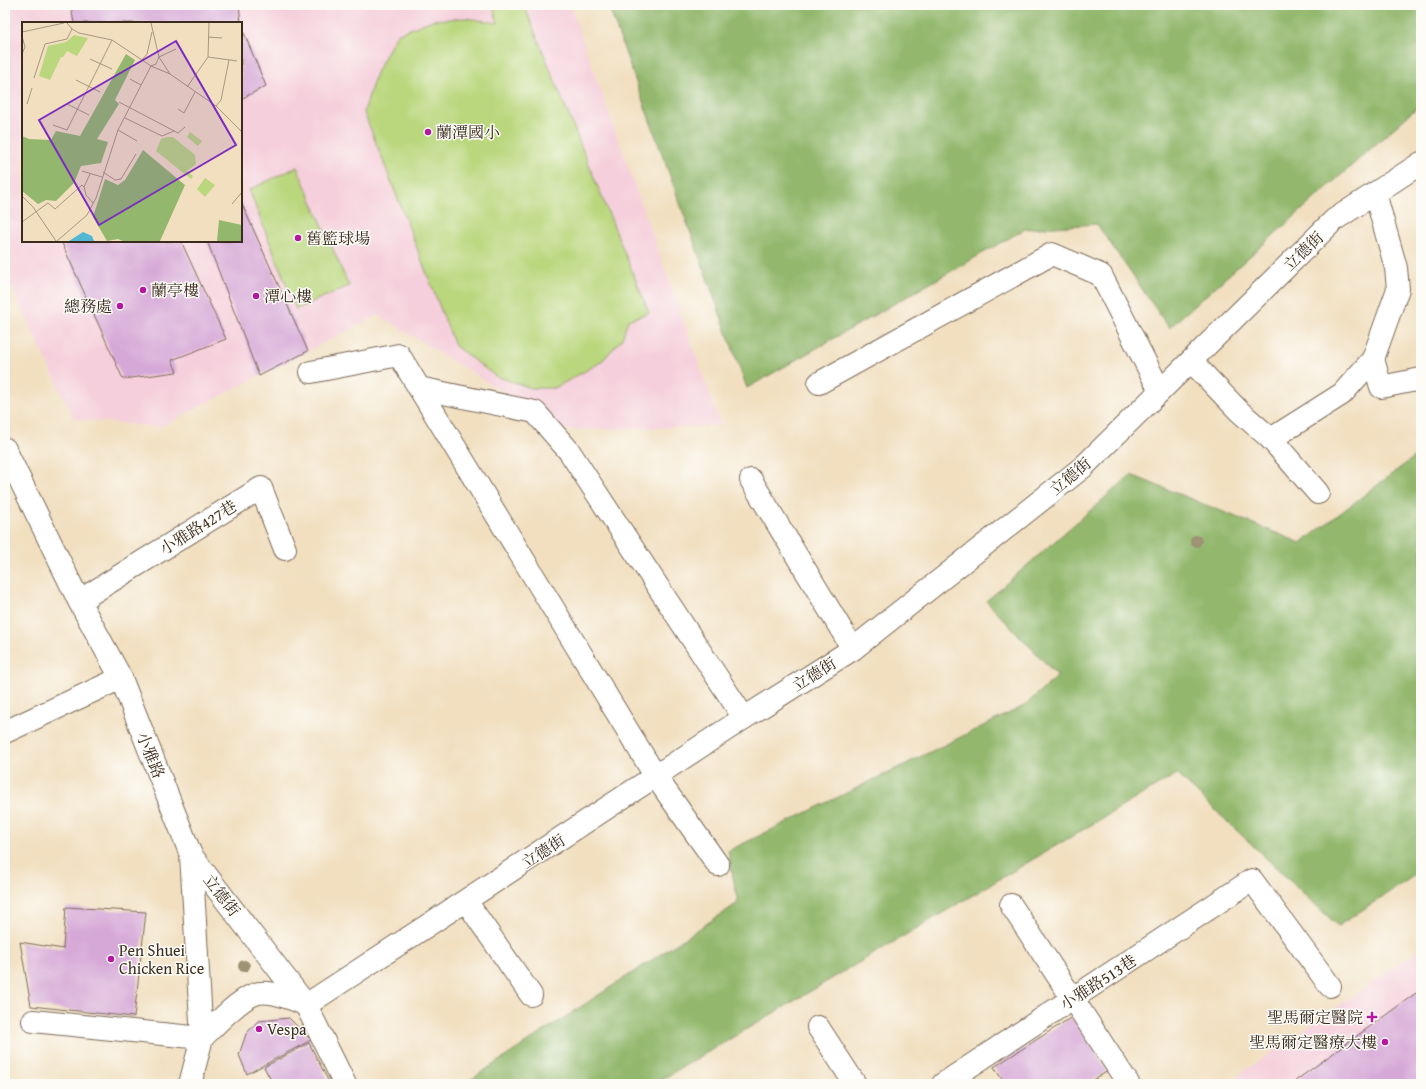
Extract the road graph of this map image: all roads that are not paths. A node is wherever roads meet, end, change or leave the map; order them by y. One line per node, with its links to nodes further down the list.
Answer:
1 (1421, 163): 2 (street, 立德街)
2 (1375, 193): 3 (street); 4 (street, 立德街)
3 (1373, 359): 6 (street); 10 (street)
4 (1191, 361): 9 (street, 立德街); 10 (street)
5 (311, 372): 8 (street)
6 (1421, 379)
7 (819, 383): 9 (street)
8 (419, 388): 18 (street); 20 (street)
9 (1160, 391): 16 (street, 立德街)
10 (1271, 439): 13 (street)
11 (5, 449): 15 (street, 小雅路)
12 (751, 480): 16 (street)
13 (1318, 493)
14 (285, 549): 15 (street, 小雅路427巷)
15 (79, 601): 17 (street, 小雅路)
16 (853, 649): 18 (street, 立德街)
17 (120, 678): 19 (street); 21 (street, 小雅路)
18 (744, 718): 20 (street, 立德街)
19 (5, 732)
20 (656, 777): 22 (street); 23 (street, 立德街)
21 (191, 855): 28 (street, 立德街); 31 (street, 小雅路)
22 (718, 865)
23 (466, 901): 26 (street); 28 (street, 立德街)
24 (1011, 904): 27 (street)
25 (1330, 986): 27 (street, 小雅路513巷)
26 (531, 995)
27 (1074, 998): 32 (street); 36 (street, 小雅路513巷)
28 (306, 1004): 31 (street); 34 (street)
29 (34, 1021): 31 (street)
30 (818, 1027): 35 (street)
31 (202, 1038): 33 (street, 小雅路)
32 (1128, 1083)
33 (190, 1084)
34 (345, 1084)
35 (855, 1084)
36 (943, 1084)

